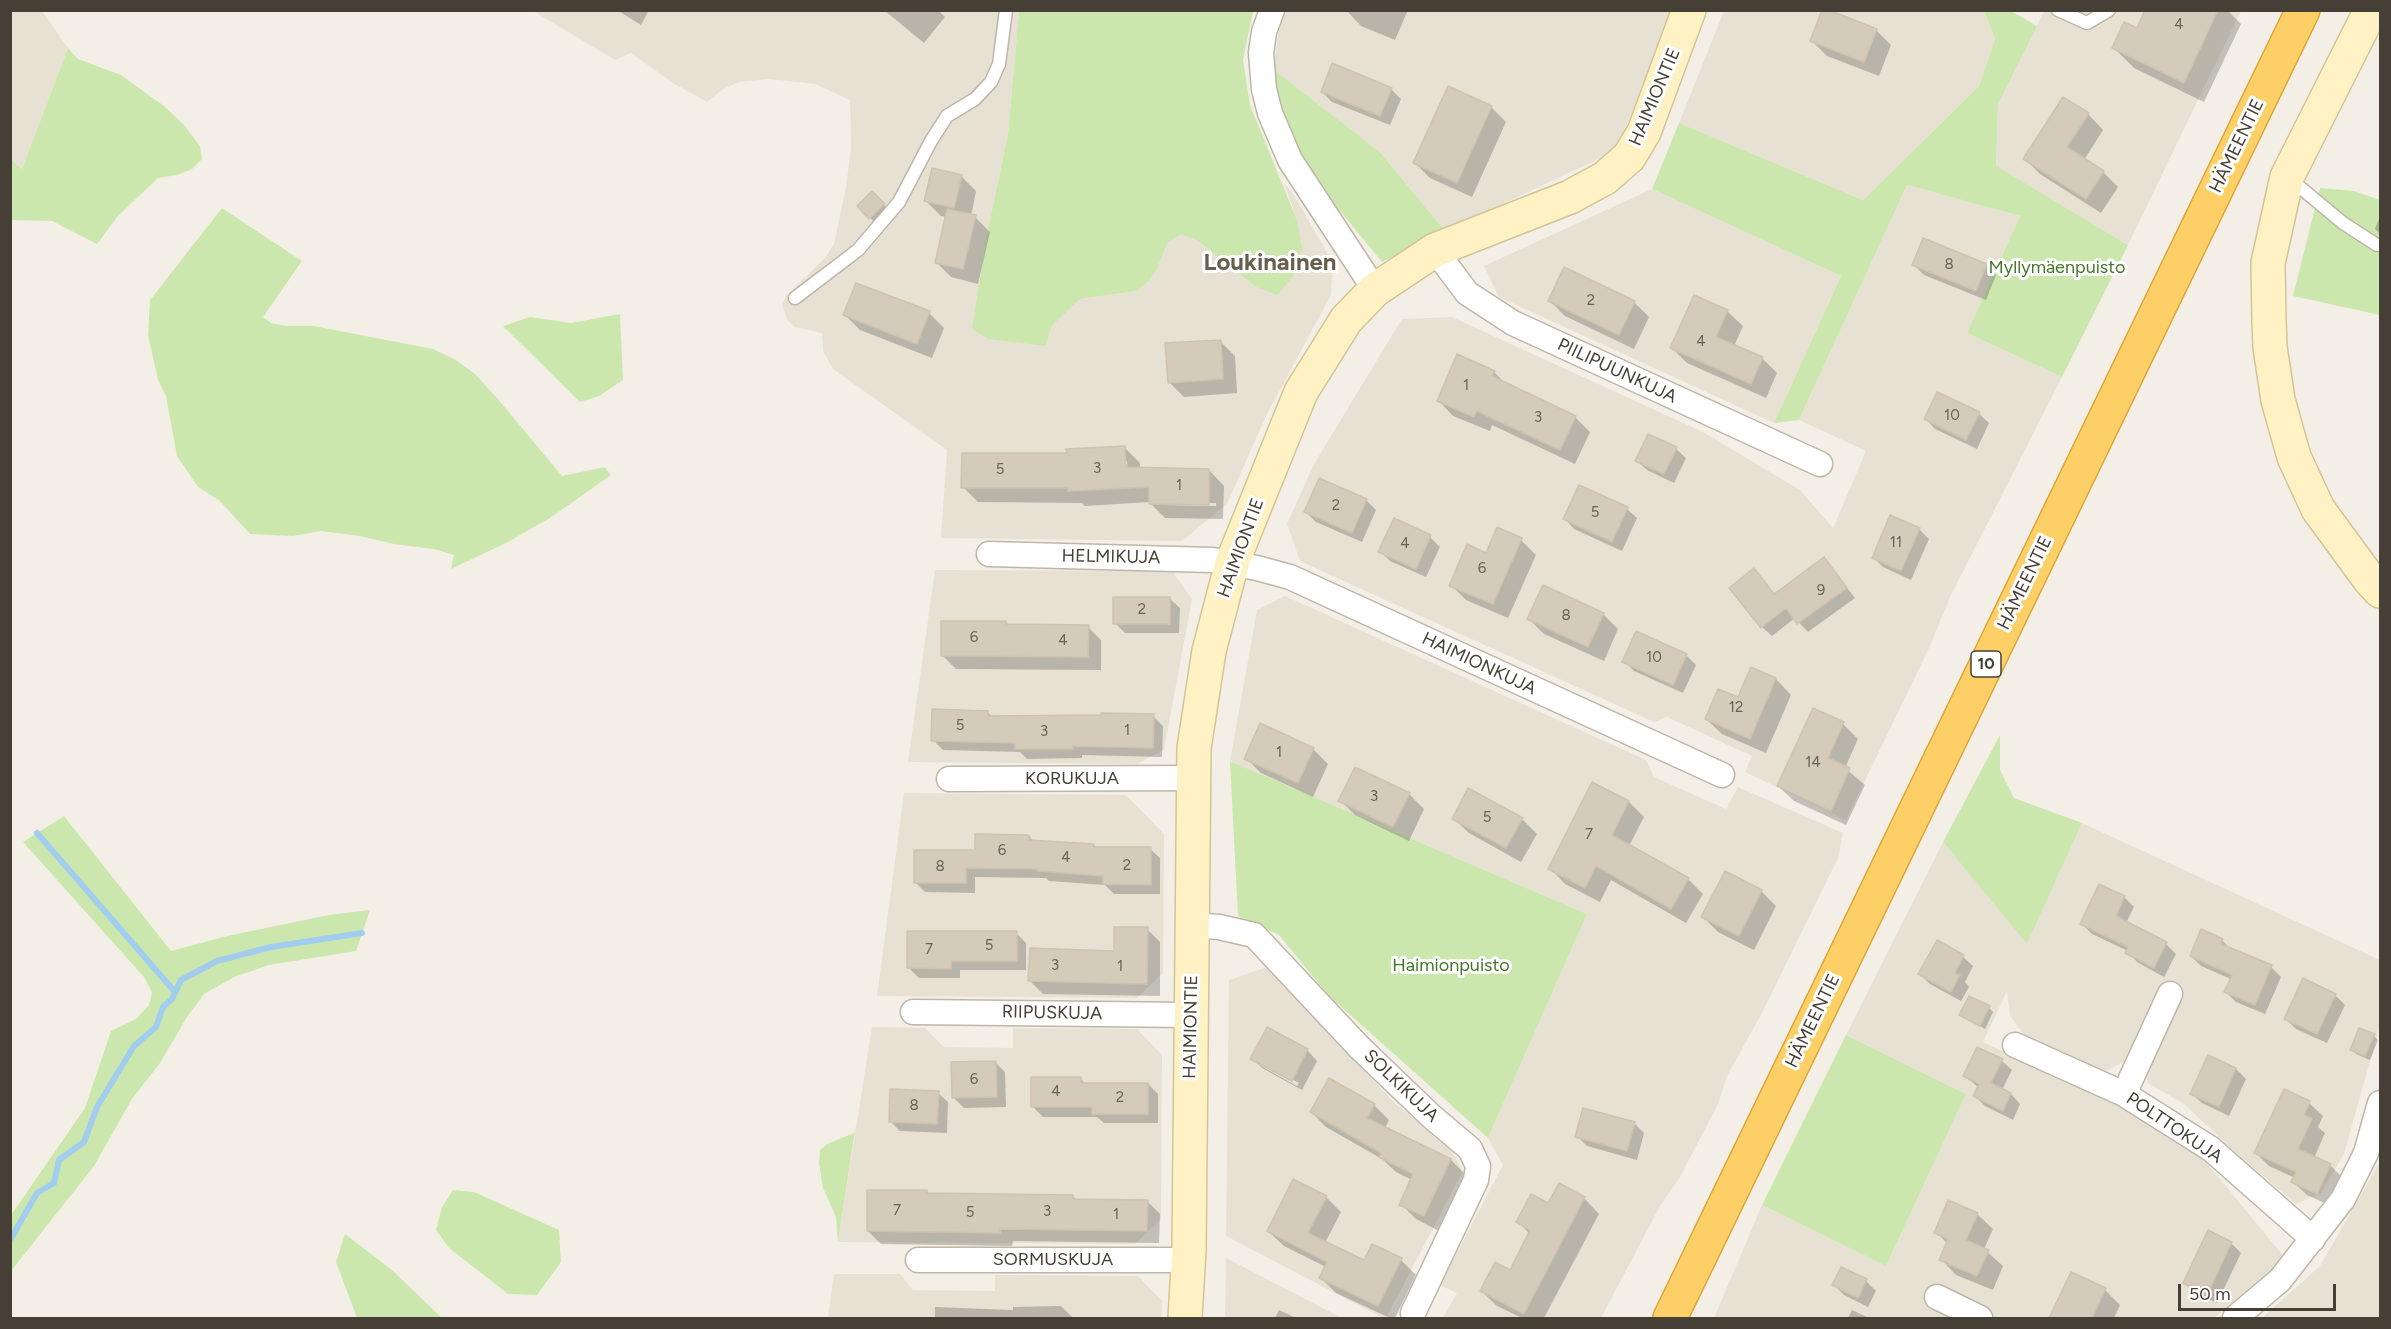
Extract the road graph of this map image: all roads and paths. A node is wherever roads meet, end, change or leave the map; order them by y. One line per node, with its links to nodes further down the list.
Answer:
1 (1006, 10): 12 (lane)
2 (1272, 10): 11 (street)
3 (1689, 10): 10 (street, HAIMIONTIE)
4 (2058, 10): 5 (lane)
5 (2109, 10)
6 (2303, 10): 33 (highway, HÄMEENTIE / 10)
7 (2371, 10): 8 (street)
8 (2287, 177): 9 (lane); 16 (street)
9 (2377, 245)
10 (1435, 250): 11 (street, HAIMIONTIE); 13 (street, PIILIPUUNKUJA)
11 (1375, 290): 15 (street, HAIMIONTIE)
12 (795, 298)
13 (1820, 464)
14 (989, 554): 15 (street, HELMIKUJA)
15 (1232, 563): 17 (street, HAIMIONKUJA); 18 (street, HAIMIONTIE)
16 (2380, 591)
17 (1722, 775)
18 (1194, 778): 19 (street, KORUKUJA); 20 (street, HAIMIONTIE)
19 (949, 779)
20 (1192, 925): 23 (street, HAIMIONTIE); 31 (street, SOLKIKUJA)
21 (2170, 994): 25 (street)
22 (913, 1012): 23 (street, RIIPUSKUJA)
23 (1191, 1015): 29 (street, HAIMIONTIE)
24 (2015, 1046): 25 (street, POLTTOKUJA)
25 (2124, 1094): 27 (street, POLTTOKUJA)
26 (2380, 1102): 27 (street)
27 (2313, 1239): 35 (street)
28 (918, 1260): 29 (street, SORMUSKUJA)
29 (1188, 1260): 32 (street, HAIMIONTIE)
30 (1937, 1297): 34 (street)
31 (1413, 1313)
32 (1185, 1318)
33 (1670, 1318)
34 (1980, 1318)
35 (2235, 1318)

